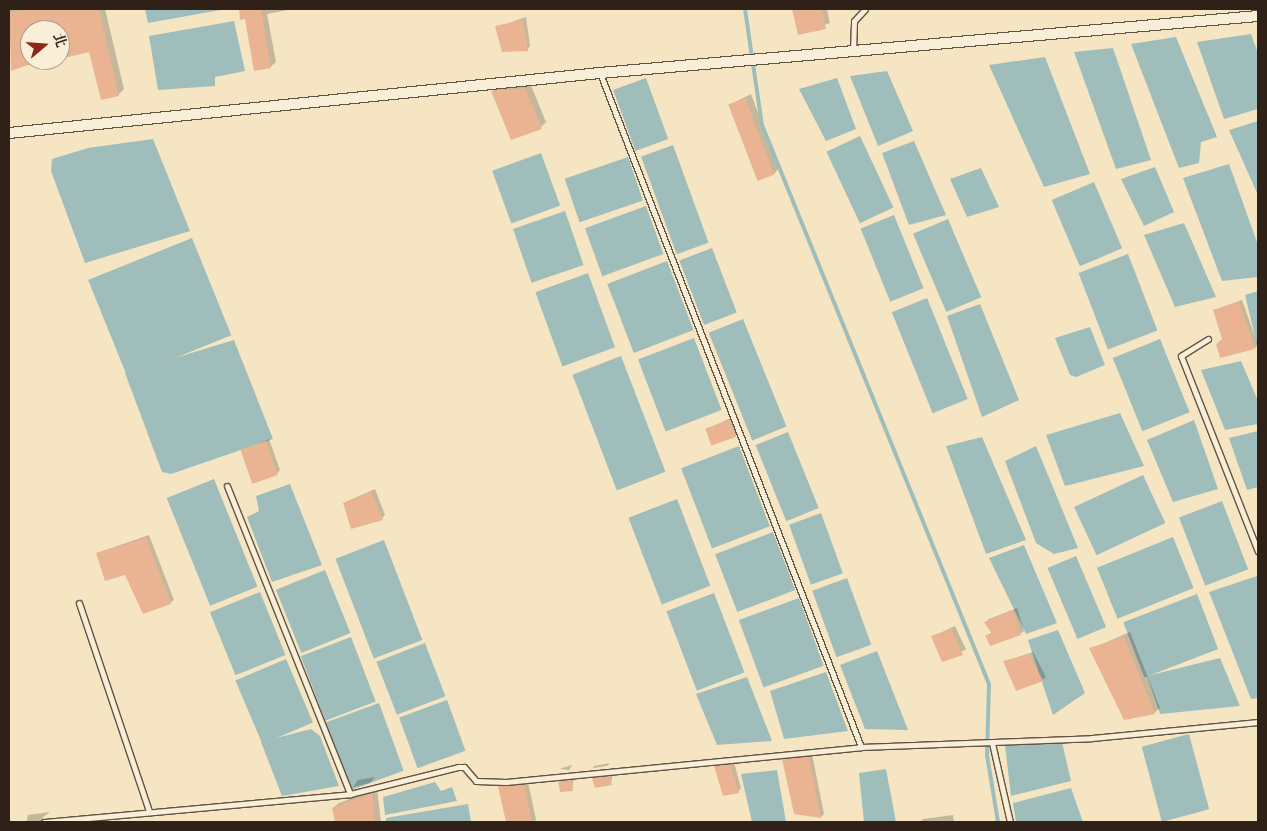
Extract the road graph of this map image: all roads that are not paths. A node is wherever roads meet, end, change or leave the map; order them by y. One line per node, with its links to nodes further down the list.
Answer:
1 (865, 9): 3 (lane)
2 (1258, 16): 3 (street)
3 (853, 54): 4 (street)
4 (600, 73): 5 (street); 12 (lane)
5 (9, 133)
6 (1208, 339): 8 (lane)
7 (227, 486): 13 (lane)
8 (1258, 551)
9 (79, 603): 14 (lane)
10 (1258, 722): 11 (lane)
11 (992, 743): 12 (lane); 16 (lane)
12 (861, 747): 13 (lane)
13 (350, 794): 14 (lane)
14 (149, 811): 15 (lane)
15 (44, 822)
16 (1010, 822)

